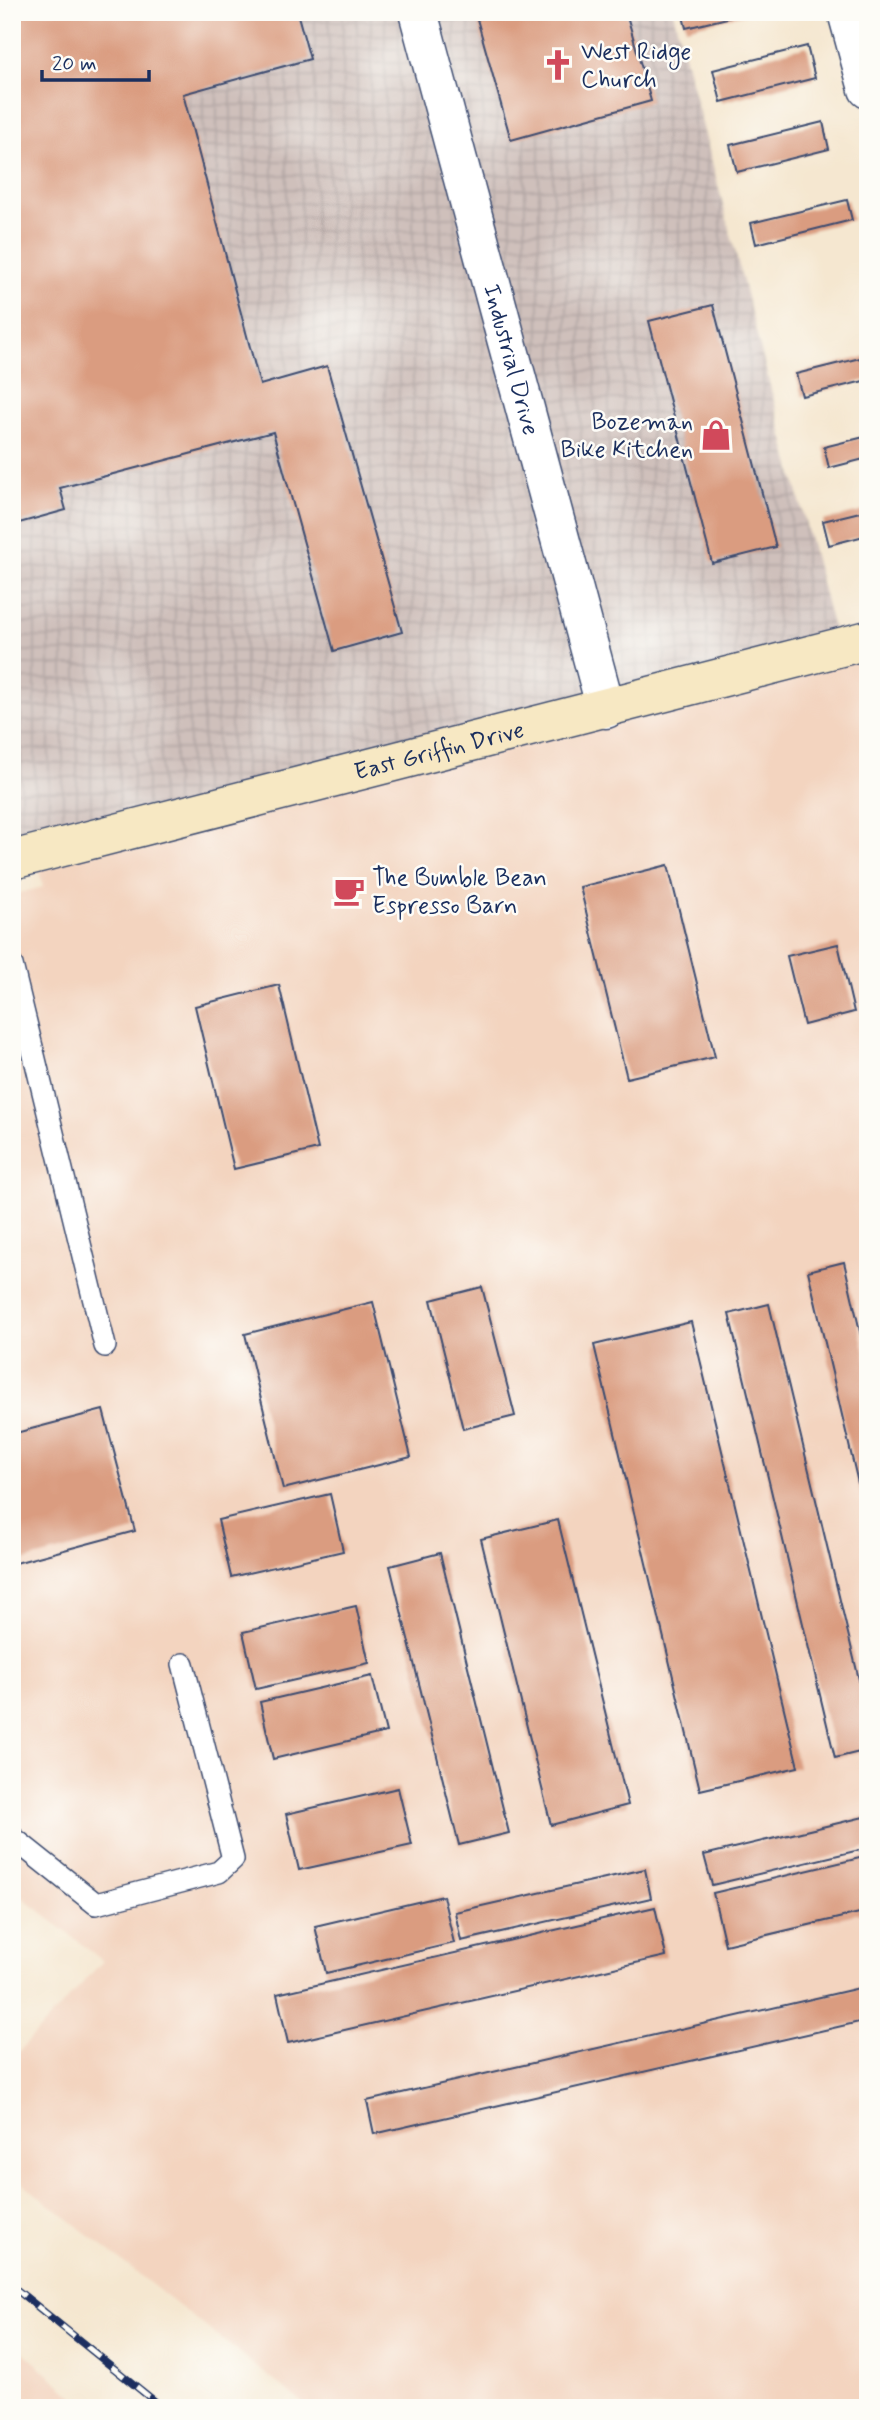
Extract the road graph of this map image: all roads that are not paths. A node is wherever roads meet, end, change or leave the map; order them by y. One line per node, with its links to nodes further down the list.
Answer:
1 (418, 12): 5 (street, Industrial Drive)
2 (847, 12): 3 (street)
3 (868, 89)
4 (868, 640): 5 (main road, East Griffin Drive)
5 (606, 709): 6 (main road, East Griffin Drive)
6 (12, 860)
7 (12, 965): 8 (lane)
8 (105, 1346)
9 (183, 1664): 10 (lane)
10 (12, 1837)

